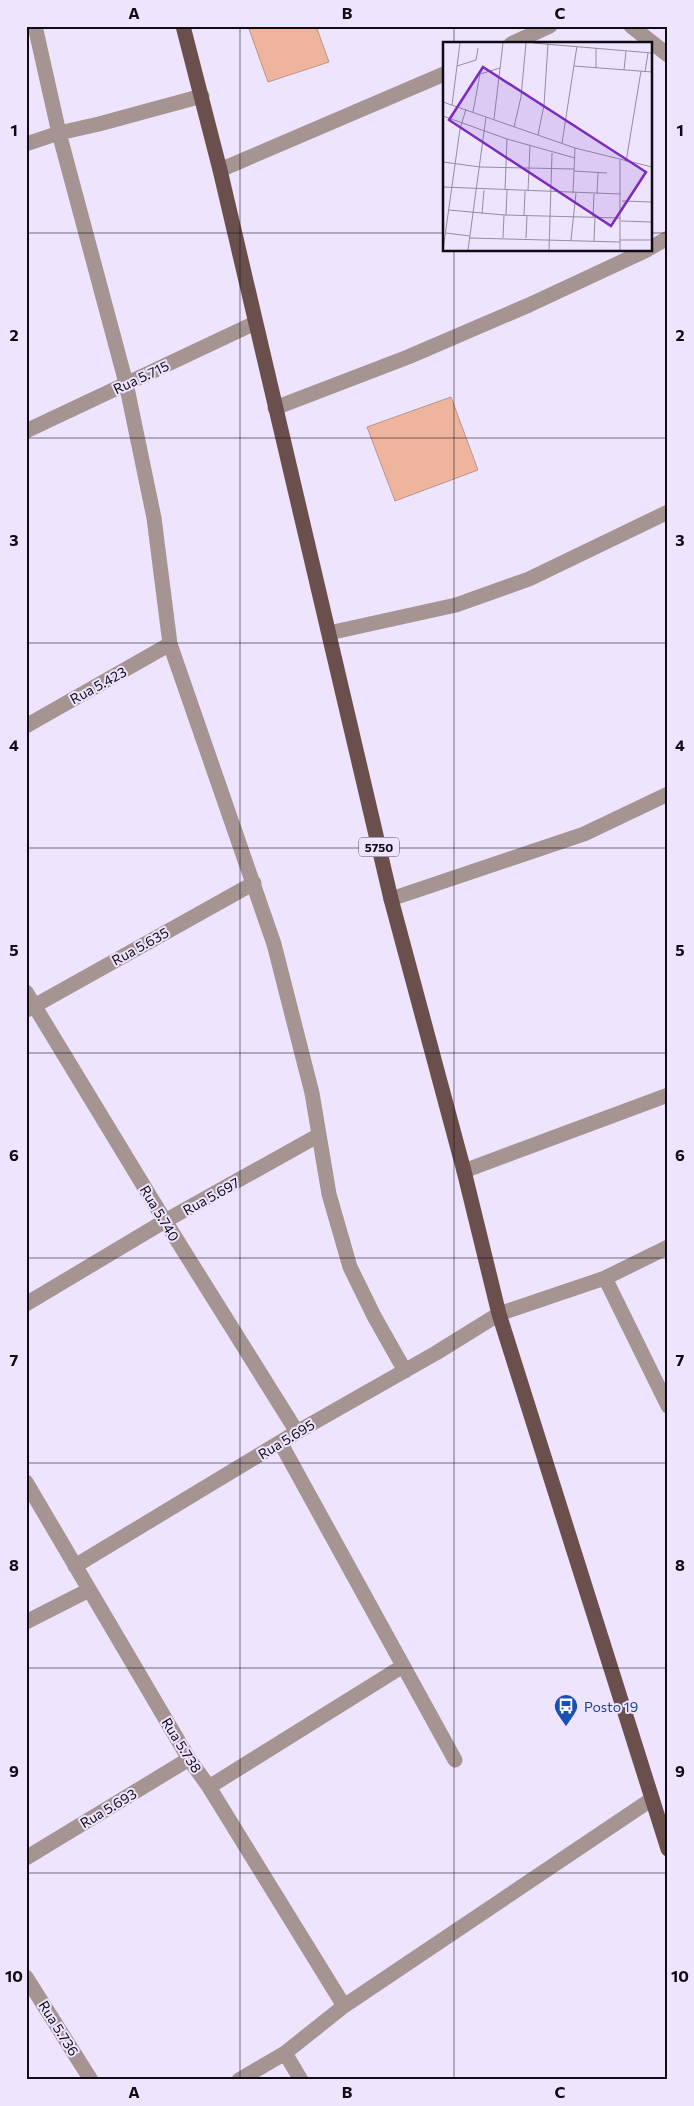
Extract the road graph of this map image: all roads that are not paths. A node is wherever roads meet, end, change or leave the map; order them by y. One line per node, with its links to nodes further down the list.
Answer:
1 (35, 26): 11 (street)
2 (183, 26): 10 (main road, 5750)
3 (550, 26): 5 (street)
4 (631, 26): 6 (street)
5 (515, 42)
6 (651, 42)
7 (652, 42): 8 (street)
8 (668, 55)
9 (443, 74): 13 (street)
10 (202, 96): 11 (street); 13 (main road, 5750)
11 (59, 133): 12 (street); 18 (street)
12 (26, 144)
13 (220, 170): 17 (main road, 5750)
14 (668, 238): 15 (street)
15 (652, 247)
16 (645, 251): 19 (street)
17 (255, 323): 18 (street, Rua 5.715); 19 (main road, 5750)
18 (126, 383): 20 (street, Rua 5.715); 23 (street)
19 (275, 408): 22 (main road, 5750)
20 (26, 431)
21 (668, 512): 22 (street)
22 (329, 634): 27 (main road, 5750)
23 (170, 644): 24 (street, Rua 5.423); 26 (street)
24 (26, 726)
25 (668, 794): 27 (street)
26 (254, 883): 29 (street, Rua 5.635); 31 (street)
27 (392, 899): 32 (main road, 5750)
28 (26, 992): 29 (street, Rua 5.740)
29 (30, 1008): 33 (street, Rua 5.740)
30 (668, 1095): 32 (street)
31 (319, 1135): 33 (street, Rua 5.697); 38 (street)
32 (464, 1171): 37 (main road, 5750)
33 (165, 1221): 36 (street, Rua 5.697); 40 (street, Rua 5.740)
34 (668, 1247): 35 (street, Rua 5.695)
35 (605, 1278): 37 (street, Rua 5.695); 39 (street)
36 (26, 1304)
37 (499, 1314): 38 (street, Rua 5.695); 50 (main road, 5750)
38 (406, 1371): 40 (street, Rua 5.695)
39 (668, 1406)
40 (297, 1432): 41 (street, Rua 5.695)
41 (280, 1442): 43 (street, Rua 5.695); 46 (street)
42 (26, 1482): 43 (street, Rua 5.738)
43 (75, 1566): 44 (street, Rua 5.738)
44 (89, 1590): 45 (street); 47 (street, Rua 5.738)
45 (26, 1622)
46 (403, 1666): 48 (street); 49 (street)
47 (189, 1759): 49 (street, Rua 5.738); 53 (street, Rua 5.693)
48 (455, 1760)
49 (209, 1787): 55 (street, Rua 5.738)
50 (655, 1799): 51 (main road); 52 (main road, 5750); 55 (street)
51 (668, 1824)
52 (668, 1848)
53 (26, 1858)
54 (26, 1976): 57 (street, Rua 5.736)
55 (344, 2006): 56 (street)
56 (285, 2053): 58 (street); 59 (street)
57 (91, 2080)
58 (239, 2080)
59 (301, 2080)

